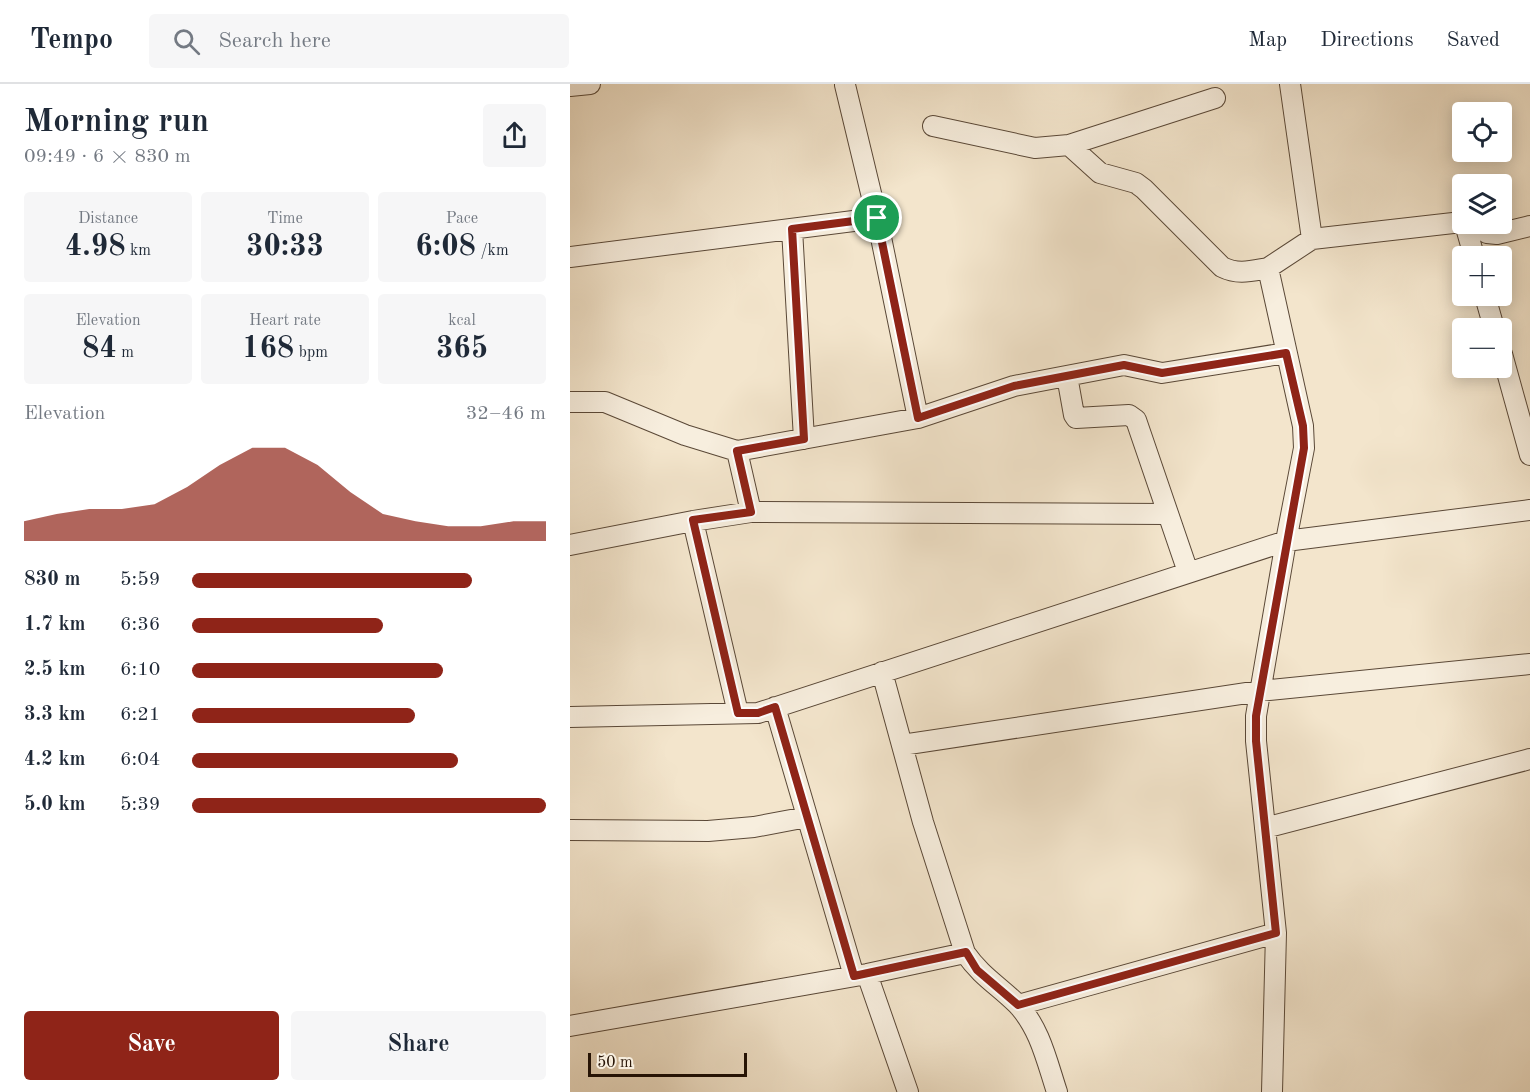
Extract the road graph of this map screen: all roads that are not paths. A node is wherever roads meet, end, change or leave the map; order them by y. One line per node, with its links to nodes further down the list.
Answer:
1 (590, 84): 6 (street)
2 (836, 84): 5 (street)
3 (850, 84): 5 (street)
4 (1290, 84): 15 (street)
5 (845, 85): 10 (street)
6 (570, 86)
7 (1215, 98): 9 (street)
8 (933, 126): 9 (street)
9 (1068, 145): 17 (street)
10 (877, 218): 13 (street); 22 (street)
11 (1452, 224): 15 (street)
12 (1530, 226): 14 (street)
13 (792, 229): 16 (street); 23 (street)
14 (1512, 230)
15 (1312, 239): 17 (street)
16 (570, 257)
17 (1268, 268): 18 (street)
18 (1286, 353): 19 (street); 30 (street)
19 (1067, 376): 22 (street); 28 (street)
20 (1509, 378): 25 (street)
21 (570, 402): 24 (street)
22 (918, 418): 23 (street)
23 (804, 439): 24 (street)
24 (737, 451): 27 (street)
25 (1530, 455)
26 (1530, 510): 30 (street)
27 (751, 512): 28 (street); 29 (street)
28 (1167, 514): 32 (street)
29 (693, 520): 31 (street); 37 (street)
30 (1286, 541): 32 (street); 35 (street)
31 (570, 545)
32 (1188, 572): 34 (street)
33 (1530, 664): 35 (street)
34 (882, 672): 36 (street); 39 (street)
35 (1260, 691): 39 (street); 42 (street)
36 (775, 707): 37 (street); 41 (street)
37 (738, 713): 38 (street)
38 (570, 717)
39 (902, 745): 45 (street)
40 (1530, 759): 42 (street)
41 (807, 817): 43 (street); 46 (street)
42 (1265, 828): 44 (street)
43 (570, 830)
44 (1276, 933): 47 (street); 51 (street)
45 (966, 952): 46 (street); 47 (street)
46 (860, 975): 48 (street); 49 (street)
47 (1018, 1005): 50 (street)
48 (570, 1026)
49 (908, 1092)
50 (1057, 1092)
51 (1272, 1092)

